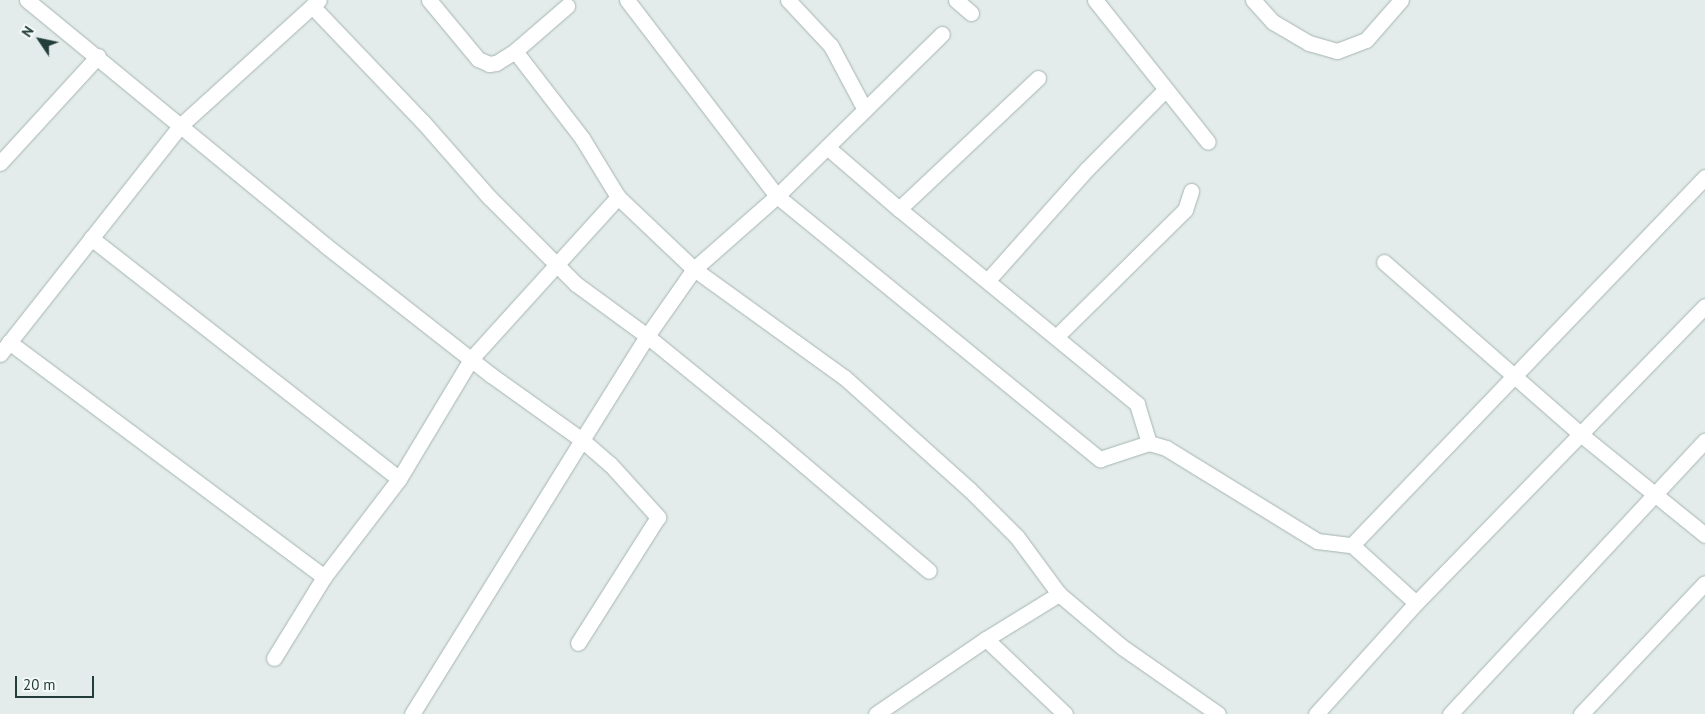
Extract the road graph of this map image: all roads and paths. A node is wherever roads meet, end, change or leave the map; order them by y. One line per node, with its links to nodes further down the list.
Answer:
1 (27, 0): 14 (street)
2 (429, 0): 13 (street)
3 (627, 0): 24 (street)
4 (788, 0): 17 (street)
5 (956, 0): 11 (street)
6 (1095, 0): 16 (street)
7 (1253, 0): 8 (street)
8 (1401, 0)
9 (568, 2): 13 (street)
10 (316, 3): 18 (street); 29 (street)
11 (971, 13)
12 (942, 34): 17 (street)
13 (515, 51): 25 (street)
14 (98, 56): 18 (street); 21 (street)
15 (1038, 78): 26 (street)
16 (1166, 89): 19 (street); 31 (street)
17 (864, 110): 20 (street)
18 (181, 125): 27 (street); 36 (street)
19 (1208, 142)
20 (827, 147): 24 (street); 26 (street)
21 (0, 163)
22 (1705, 176): 37 (street)
23 (1191, 192): 34 (street)
24 (777, 196): 30 (street); 41 (street)
25 (618, 197): 29 (street); 30 (street)
26 (899, 209): 31 (street)
27 (91, 238): 35 (street); 42 (street)
28 (1384, 262): 37 (street)
29 (558, 265): 33 (street); 36 (street)
30 (694, 269): 33 (street); 49 (street)
31 (988, 280): 34 (street)
32 (1705, 306): 38 (street)
33 (647, 336): 39 (street); 46 (street)
34 (1056, 337): 41 (street)
35 (4, 348): 47 (street)
36 (471, 359): 39 (street); 42 (street)
37 (1514, 375): 38 (street); 45 (street)
38 (1579, 433): 43 (street); 50 (street)
39 (582, 440): 52 (street); 54 (street)
40 (1705, 441): 43 (street)
41 (1148, 443): 45 (street)
42 (399, 479): 47 (street)
43 (1653, 494): 44 (street); 59 (street)
44 (1705, 535)
45 (1352, 545): 50 (street)
46 (929, 572)
47 (324, 577): 53 (street)
48 (1705, 583): 60 (street)
49 (1059, 594): 51 (street); 57 (street)
50 (1416, 603): 58 (street)
51 (986, 639): 55 (street); 56 (street)
52 (578, 643)
53 (274, 658)
54 (412, 714)
55 (876, 714)
56 (1065, 714)
57 (1218, 714)
58 (1316, 714)
59 (1450, 714)
60 (1581, 714)

